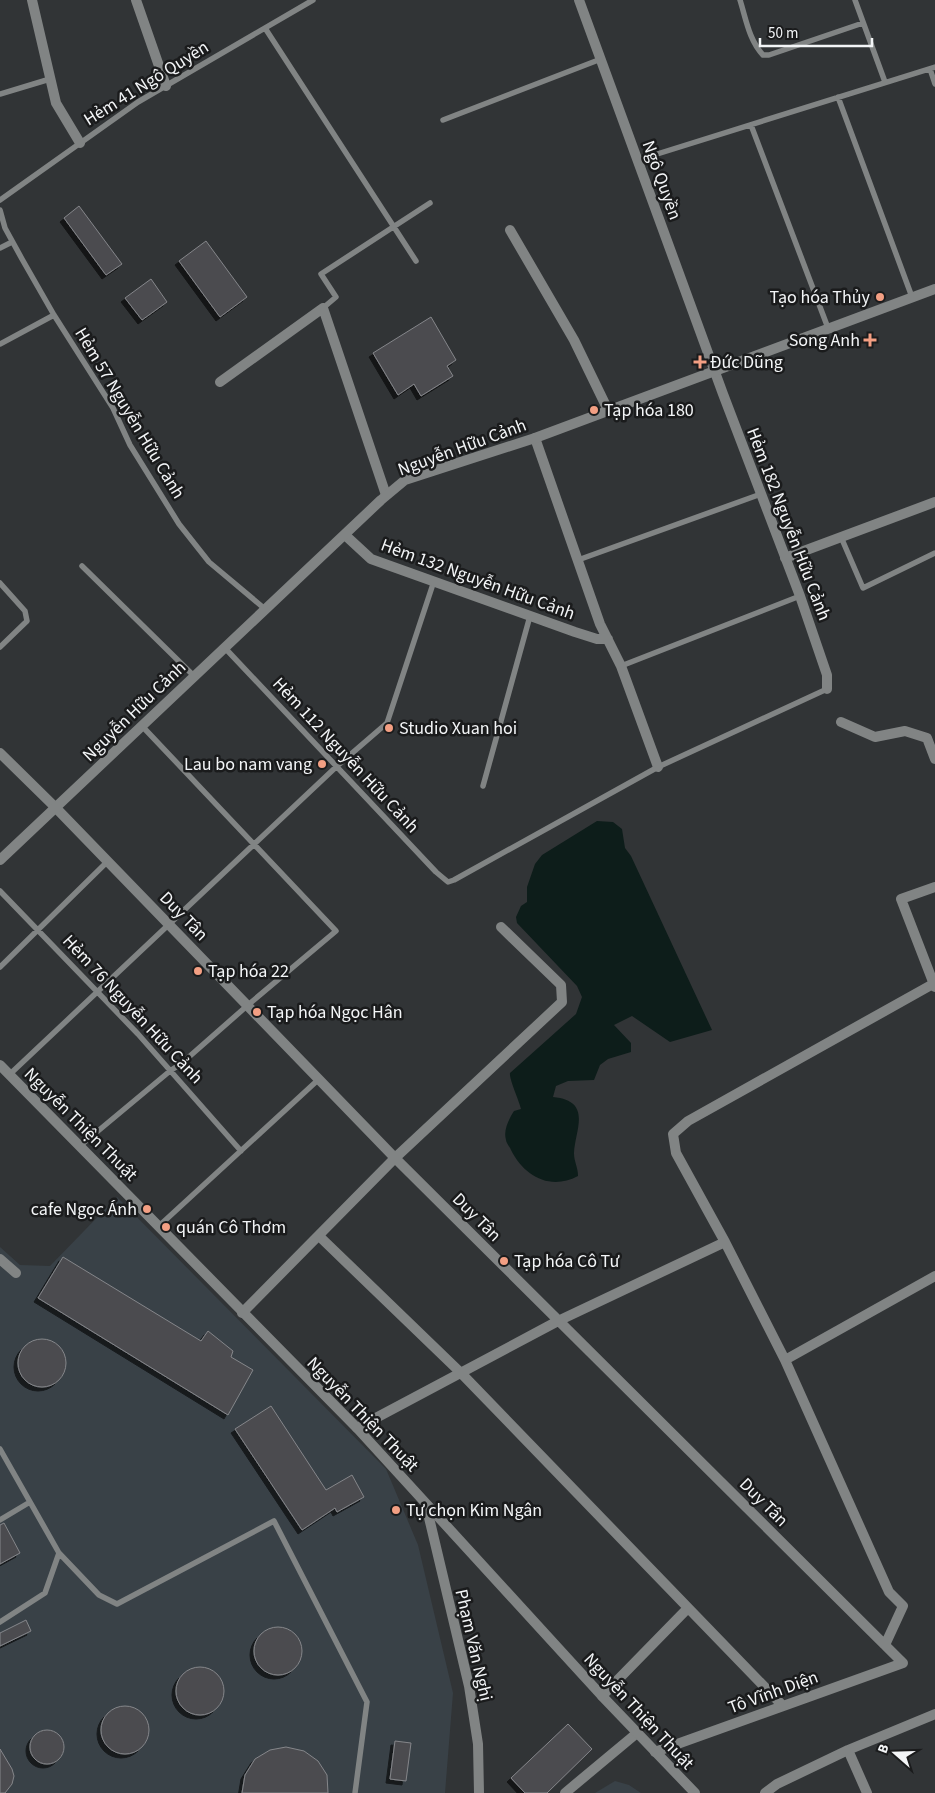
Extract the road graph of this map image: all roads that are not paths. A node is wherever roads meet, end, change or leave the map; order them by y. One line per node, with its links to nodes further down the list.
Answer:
1 (32, 0): 13 (street)
2 (136, 0): 16 (street)
3 (299, 0): 8 (lane)
4 (313, 0): 8 (lane, Hẻm 41 Ngô Quyền)
5 (579, 0): 11 (street, Ngô Quyền)
6 (740, 0): 9 (lane)
7 (855, 0): 9 (lane)
8 (302, 8): 10 (lane, Hẻm 41 Ngô Quyền)
9 (863, 23): 14 (lane)
10 (265, 28): 16 (lane, Hẻm 41 Ngô Quyền); 26 (lane)
11 (601, 59): 19 (lane); 22 (street, Ngô Quyền)
12 (932, 68): 14 (lane); 15 (lane)
13 (50, 79): 17 (lane); 21 (street)
14 (885, 82): 18 (lane)
15 (935, 84)
16 (166, 86): 21 (lane, Hẻm 41 Ngô Quyền)
17 (0, 94)
18 (838, 97): 20 (lane); 32 (lane)
19 (444, 120)
20 (751, 125): 22 (lane); 35 (lane)
21 (80, 143): 23 (lane, Hẻm 41 Ngô Quyền)
22 (638, 160): 37 (street, Ngô Quyền)
23 (0, 200)
24 (430, 203): 26 (lane)
25 (0, 210): 28 (lane, Hẻm 57 Nguyễn Hữu Cảnh)
26 (393, 226): 30 (lane); 33 (lane)
27 (510, 230): 39 (street)
28 (12, 242): 29 (lane); 34 (lane, Hẻm 57 Nguyễn Hữu Cảnh)
29 (0, 248)
30 (416, 261)
31 (935, 288): 32 (street, Nguyễn Hữu Cảnh)
32 (912, 296): 35 (street, Nguyễn Hữu Cảnh)
33 (323, 308): 38 (street); 42 (street)
34 (54, 316): 36 (lane); 53 (lane, Hẻm 57 Nguyễn Hữu Cảnh)
35 (828, 328): 37 (street, Nguyễn Hữu Cảnh)
36 (0, 344)
37 (715, 370): 39 (street, Nguyễn Hữu Cảnh); 41 (street, Hẻm 182 Nguyễn Hữu Cảnh)
38 (220, 382)
39 (608, 410): 40 (street, Nguyễn Hữu Cảnh)
40 (534, 438): 42 (street, Nguyễn Hữu Cảnh); 48 (street, Hẻm 132 Nguyễn Hữu Cảnh)
41 (761, 494): 47 (street, Hẻm 182 Nguyễn Hữu Cảnh); 48 (lane)
42 (386, 495): 44 (street, Nguyễn Hữu Cảnh)
43 (935, 502): 45 (street)
44 (345, 535): 50 (street, Hẻm 132 Nguyễn Hữu Cảnh); 53 (street, Nguyễn Hữu Cảnh)
45 (841, 537): 46 (lane); 47 (street)
46 (935, 553)
47 (785, 558): 52 (street, Hẻm 182 Nguyễn Hữu Cảnh)
48 (578, 560): 55 (street, Hẻm 132 Nguyễn Hữu Cảnh)
49 (82, 566): 59 (lane)
50 (434, 581): 54 (street, Hẻm 132 Nguyễn Hữu Cảnh); 65 (lane)
51 (0, 582): 56 (lane)
52 (800, 596): 58 (lane); 60 (street, Hẻm 182 Nguyễn Hữu Cảnh)
53 (265, 609): 57 (street, Nguyễn Hữu Cảnh)
54 (530, 616): 55 (street, Hẻm 132 Nguyễn Hữu Cảnh); 67 (lane)
55 (608, 639): 58 (street, Hẻm 132 Nguyễn Hữu Cảnh)
56 (0, 647)
57 (224, 647): 59 (street, Nguyễn Hữu Cảnh); 65 (lane, Hẻm 112 Nguyễn Hữu Cảnh)
58 (621, 666): 66 (street, Hẻm 132 Nguyễn Hữu Cảnh)
59 (194, 676): 62 (street, Nguyễn Hữu Cảnh)
60 (827, 689): 66 (lane)
61 (841, 722): 64 (street)
62 (142, 726): 68 (street, Nguyễn Hữu Cảnh); 69 (lane)
63 (0, 753): 68 (street, Duy Tân)
64 (935, 759)
65 (336, 767): 66 (lane, Hẻm 112 Nguyễn Hữu Cảnh); 69 (lane)
66 (658, 767)
67 (484, 786)
68 (56, 808): 70 (street, Nguyễn Hữu Cảnh); 71 (street, Duy Tân)
69 (254, 844): 74 (lane); 80 (lane)
70 (0, 860)
71 (108, 861): 74 (street, Duy Tân); 76 (lane)
72 (935, 887): 78 (street)
73 (0, 891): 76 (lane, Hẻm 76 Nguyễn Hữu Cảnh)
74 (169, 924): 79 (lane); 80 (street, Duy Tân)
75 (501, 927): 87 (street)
76 (38, 930): 77 (lane); 79 (lane, Hẻm 76 Nguyễn Hữu Cảnh)
77 (0, 967)
78 (934, 986): 90 (street)
79 (98, 992): 82 (lane, Hẻm 76 Nguyễn Hữu Cảnh); 83 (lane)
80 (248, 1005): 82 (lane); 84 (street, Duy Tân)
81 (0, 1065): 83 (street, Nguyễn Thiện Thuật)
82 (170, 1070): 85 (lane); 86 (lane, Hẻm 76 Nguyễn Hữu Cảnh)
83 (9, 1075): 85 (street, Nguyễn Thiện Thuật)
84 (319, 1079): 86 (lane); 87 (street, Duy Tân)
85 (80, 1146): 88 (street, Nguyễn Thiện Thuật)
86 (241, 1151): 88 (lane)
87 (395, 1158): 89 (street); 95 (street, Duy Tân)
88 (159, 1226): 94 (street, Nguyễn Thiện Thuật)
89 (319, 1236): 94 (street); 97 (street)
90 (725, 1242): 95 (street); 96 (street)
91 (0, 1259): 92 (street)
92 (16, 1273)
93 (935, 1276): 96 (street)
94 (242, 1313): 98 (street, Nguyễn Thiện Thuật)
95 (558, 1322): 97 (street); 106 (street, Duy Tân)
96 (784, 1360): 106 (street)
97 (461, 1373): 98 (street); 104 (street)
98 (357, 1428): 101 (street, Nguyễn Thiện Thuật)
99 (0, 1449): 100 (lane)
100 (30, 1502): 102 (lane); 103 (lane)
101 (426, 1505): 108 (street, Nguyễn Thiện Thuật); 115 (street, Phạm Văn Nghị)
102 (0, 1520)
103 (59, 1553): 105 (lane); 114 (lane)
104 (688, 1608): 108 (street); 109 (street)
105 (0, 1622)
106 (885, 1645): 107 (street, Duy Tân)
107 (903, 1663): 109 (street, Tô Vĩnh Diện)
108 (602, 1696): 111 (street, Nguyễn Thiện Thuật)
109 (783, 1706): 113 (street, Tô Vĩnh Diện)
110 (935, 1714): 112 (street)
111 (637, 1733): 113 (street, Nguyễn Thiện Thuật); 116 (street)
112 (848, 1750): 118 (street); 119 (street)
113 (654, 1752): 117 (street, Nguyễn Thiện Thuật)
114 (355, 1793)
115 (479, 1793)
116 (565, 1793)
117 (695, 1793)
118 (765, 1793)
119 (867, 1793)

